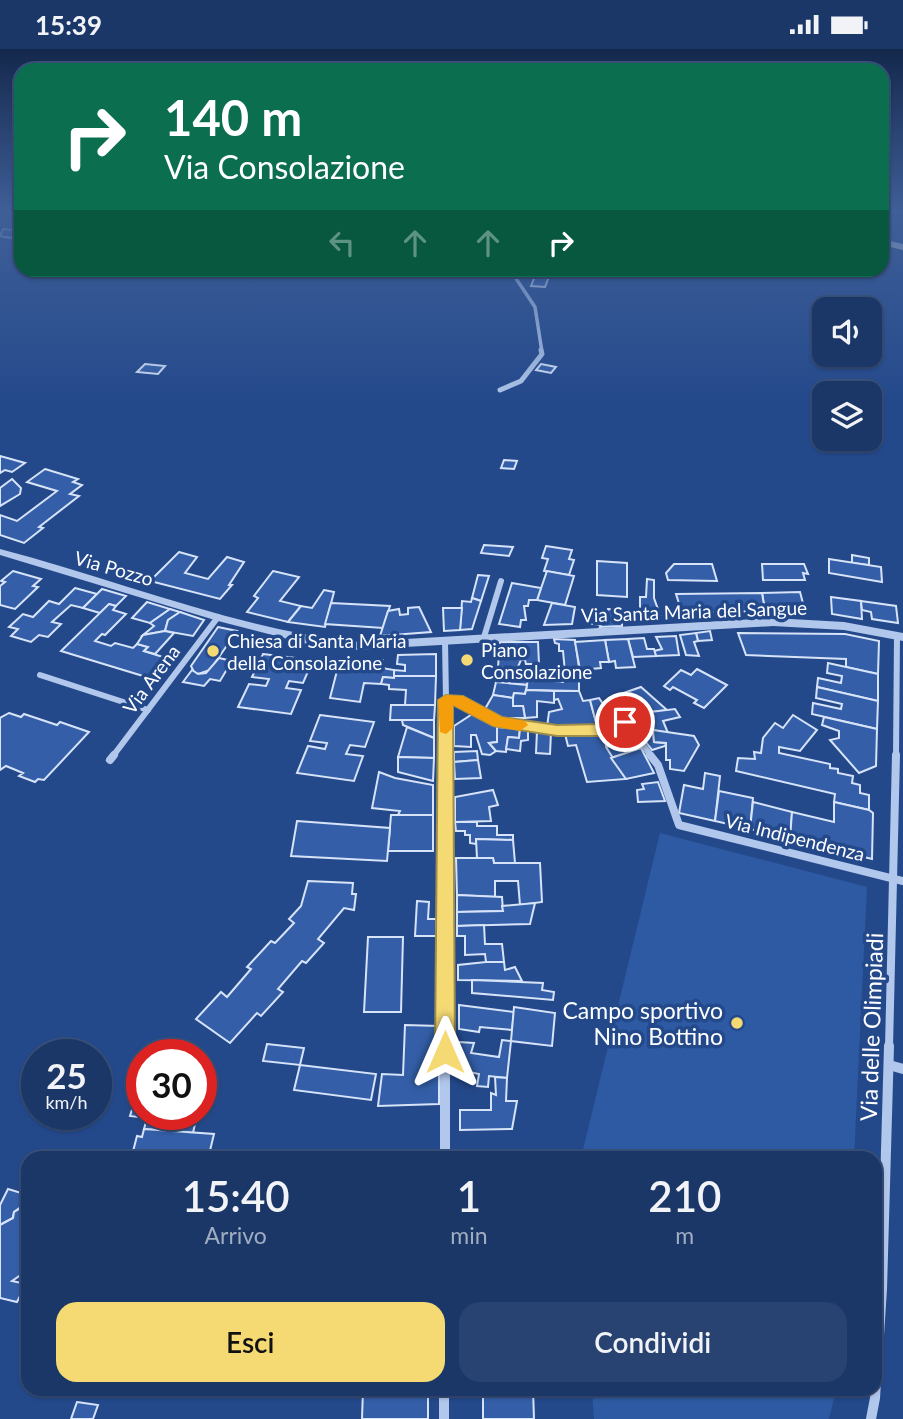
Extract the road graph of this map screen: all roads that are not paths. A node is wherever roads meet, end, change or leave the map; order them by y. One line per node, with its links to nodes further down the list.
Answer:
1 (515, 277): 2 (street)
2 (499, 390)
3 (0, 552): 5 (street, Via Pozzo)
4 (500, 581): 7 (street)
5 (218, 617): 8 (street, Via Pozzo); 11 (street, Via Arena)
6 (900, 636): 7 (street, Via Santa Maria del Sangue); 13 (street, Via delle Olimpiadi)
7 (484, 637): 8 (street, Via Pozzo)
8 (445, 640): 10 (street)
9 (40, 675): 11 (street)
10 (446, 700): 13 (street, Via Indipendenza); 16 (street)
11 (148, 710): 12 (street, Via Arena)
12 (110, 760)
13 (899, 879): 14 (street, Via delle Olimpiadi)
14 (889, 1065): 15 (street); 17 (street, Via delle Olimpiadi)
15 (903, 1069)
16 (445, 1151)
17 (882, 1303)
18 (444, 1396): 20 (street)
19 (875, 1396): 21 (street, Via delle Olimpiadi)
20 (444, 1419)
21 (871, 1419)

